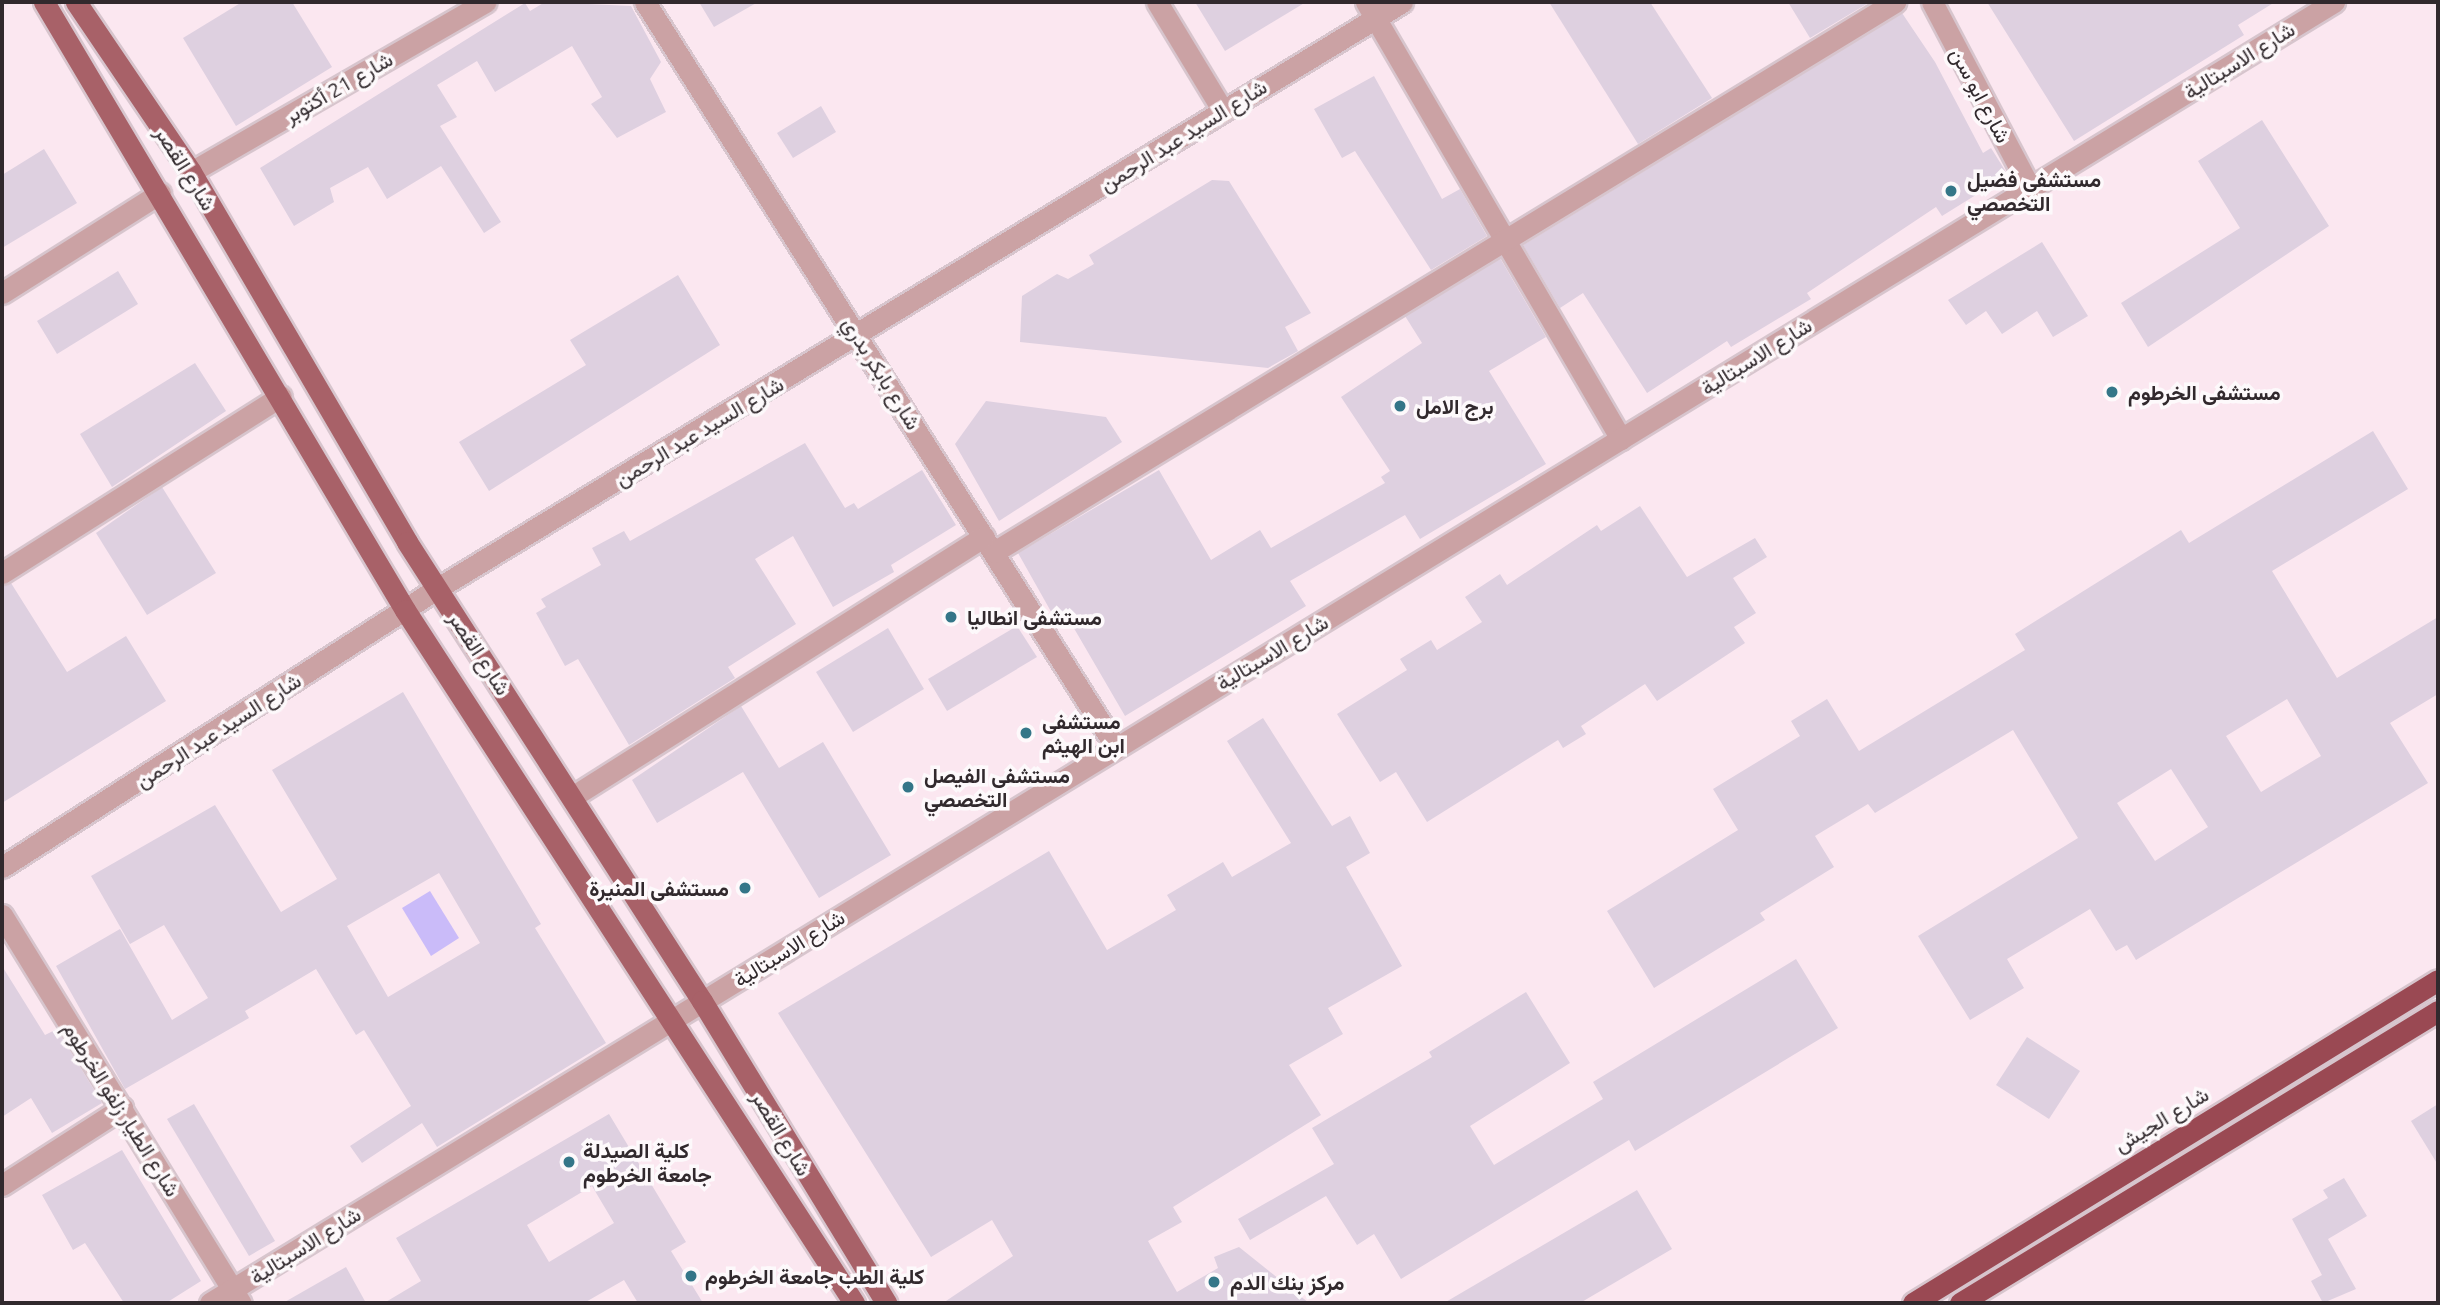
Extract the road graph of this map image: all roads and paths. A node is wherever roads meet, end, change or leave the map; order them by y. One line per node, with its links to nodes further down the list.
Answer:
1 (44, 2): 14 (main road, شارع القصر)
2 (76, 2): 12 (main road, شارع القصر)
3 (485, 2): 12 (street, شارع 21 أكتوبر)
4 (645, 2): 17 (street, شارع بابكر بدري)
5 (1157, 2): 11 (street)
6 (1402, 2): 10 (street, شارع السيد عبد الرحمن)
7 (1895, 2): 15 (street)
8 (1932, 2): 13 (street, شارع ابو سن)
9 (2334, 2): 13 (street, شارع الاسبتالية)
10 (1371, 9): 11 (street, شارع السيد عبد الرحمن); 15 (street)
11 (1223, 111): 17 (street, شارع السيد عبد الرحمن)
12 (191, 172): 22 (main road, شارع القصر)
13 (2030, 188): 19 (street, شارع الاسبتالية)
14 (160, 193): 16 (street); 18 (main road, شارع القصر)
15 (1504, 240): 19 (street); 20 (street)
16 (2, 293)
17 (859, 335): 20 (street, شارع بابكر بدري); 22 (street, شارع السيد عبد الرحمن)
18 (281, 396): 21 (street); 23 (main road, شارع القصر)
19 (1620, 439): 24 (street, شارع الاسبتالية)
20 (989, 544): 24 (street, شارع بابكر بدري); 25 (street)
21 (2, 573)
22 (438, 588): 23 (street, شارع السيد عبد الرحمن); 25 (main road, شارع القصر)
23 (405, 610): 26 (street, شارع السيد عبد الرحمن); 31 (main road, شارع القصر)
24 (1116, 747): 29 (street, شارع الاسبتالية)
25 (572, 797): 29 (main road, شارع القصر)
26 (2, 867)
27 (2, 915): 32 (street, شارع الطيار زلفو الخرطوم)
28 (2438, 980): 34 (highway, شارع الجيش)
29 (702, 1002): 31 (street, شارع الاسبتالية); 39 (main road, شارع القصر)
30 (2438, 1011): 35 (highway)
31 (673, 1020): 36 (street, شارع الاسبتالية); 38 (main road, شارع القصر)
32 (122, 1108): 33 (street); 36 (street, شارع الطيار زلفو الخرطوم)
33 (2, 1185)
34 (1985, 1257): 35 (highway); 40 (highway, شارع الجيش)
35 (2000, 1279): 41 (highway)
36 (237, 1296): 37 (street, شارع الاسبتالية)
37 (210, 1303)
38 (854, 1303)
39 (886, 1303)
40 (1913, 1303)
41 (1960, 1303)

